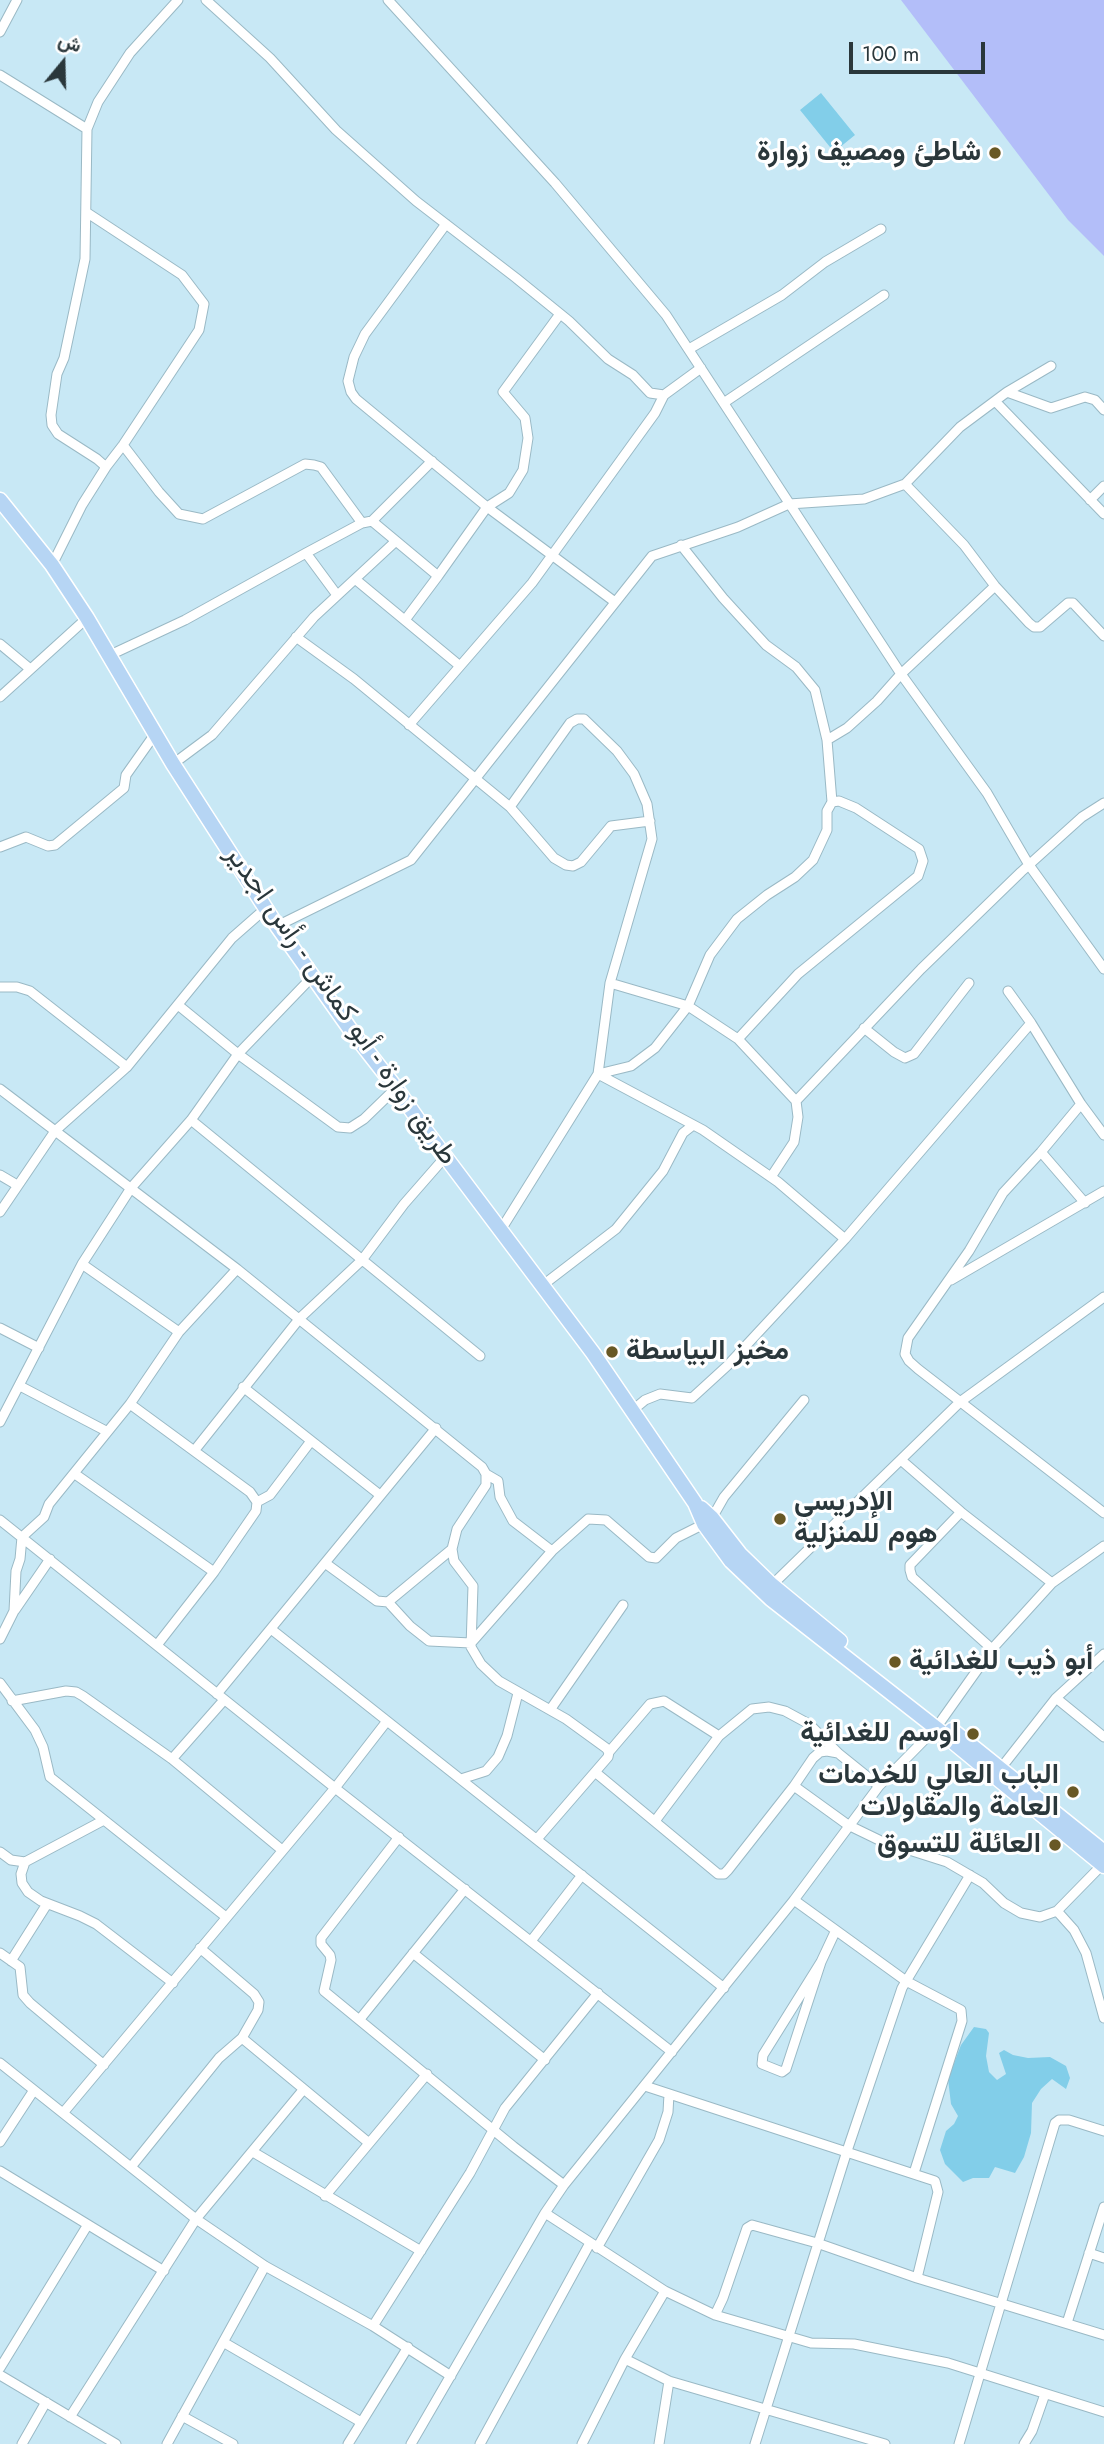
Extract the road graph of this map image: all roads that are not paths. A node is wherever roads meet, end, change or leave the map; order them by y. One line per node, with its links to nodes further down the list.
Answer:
1 (17, 0): 5 (street)
2 (178, 0): 7 (street)
3 (206, 0): 9 (street)
4 (388, 0): 13 (street)
5 (0, 32)
6 (0, 75): 7 (street)
7 (87, 129): 8 (street)
8 (86, 212): 21 (street); 23 (street)
9 (446, 224): 12 (street); 22 (street)
10 (881, 229): 13 (street)
11 (884, 295): 19 (street)
12 (560, 314): 17 (street); 29 (street)
13 (689, 349): 15 (street)
14 (1051, 366): 16 (street)
15 (701, 368): 17 (street); 19 (street)
16 (1007, 392): 18 (street); 20 (street)
17 (664, 395): 35 (street)
18 (995, 401): 24 (street); 27 (street)
19 (725, 402): 28 (street)
20 (1104, 410)
21 (123, 445): 23 (street); 31 (street)
22 (432, 461): 29 (street); 31 (street)
23 (106, 467): 36 (street)
24 (905, 484): 28 (street); 39 (street)
25 (1104, 486): 27 (street)
26 (0, 500): 36 (main road, طريق زوارة - أبو كماش - رأس اجدير)
27 (1090, 500): 30 (street)
28 (789, 504): 33 (street); 50 (street)
29 (487, 507): 35 (street); 37 (street)
30 (1104, 514)
31 (367, 522): 32 (street); 34 (street)
32 (396, 541): 37 (street); 38 (street)
33 (681, 545): 41 (street); 54 (street)
34 (306, 553): 40 (street); 47 (street)
35 (553, 555): 41 (street); 48 (street)
36 (52, 565): 42 (main road, طريق زوارة - أبو كماش - رأس اجدير)
37 (438, 576): 43 (street)
38 (355, 579): 40 (street); 43 (street)
39 (995, 586): 44 (street); 50 (street)
40 (337, 595): 45 (street)
41 (615, 602): 56 (street)
42 (87, 618): 47 (main road, طريق زوارة - أبو كماش - رأس اجدير); 49 (street)
43 (405, 620): 48 (street)
44 (1104, 636)
45 (296, 637): 52 (street); 55 (street)
46 (0, 644): 49 (street)
47 (108, 656): 53 (main road, طريق زوارة - أبو كماش - رأس اجدير)
48 (460, 666): 52 (street)
49 (29, 668): 51 (street)
50 (901, 674): 54 (street); 62 (street)
51 (0, 697)
52 (409, 725): 56 (street)
53 (155, 734): 55 (main road, طريق زوارة - أبو كماش - رأس اجدير); 61 (street)
54 (827, 740): 57 (street)
55 (173, 764): 63 (main road, طريق زوارة - أبو كماش - رأس اجدير)
56 (475, 780): 59 (street); 64 (street)
57 (832, 802): 72 (street); 75 (street)
58 (1104, 803): 62 (street)
59 (510, 807): 60 (street); 60 (street)
60 (650, 821): 67 (street)
61 (0, 846)
62 (1029, 865): 65 (street); 74 (street)
63 (265, 909): 64 (main road, طريق زوارة - أبو كماش - رأس اجدير); 71 (street)
64 (277, 926): 66 (main road, طريق زوارة - أبو كماش - رأس اجدير)
65 (1104, 969)
66 (313, 976): 76 (street); 79 (main road, طريق زوارة - أبو كماش - رأس اجدير)
67 (610, 983): 72 (street); 78 (street)
68 (969, 983): 74 (street)
69 (0, 987): 77 (street)
70 (1008, 991): 73 (street)
71 (178, 1005): 76 (street); 77 (street)
72 (688, 1006): 75 (street); 78 (street)
73 (1031, 1023): 82 (street); 97 (street)
74 (864, 1028): 81 (street)
75 (737, 1039): 81 (street)
76 (238, 1055): 79 (street); 83 (street)
77 (127, 1067): 85 (street)
78 (598, 1074): 84 (street); 96 (street)
79 (396, 1088): 88 (main road, طريق زوارة - أبو كماش - رأس اجدير)
80 (0, 1089): 85 (street)
81 (796, 1101): 90 (street)
82 (1081, 1104): 86 (street); 87 (street)
83 (191, 1120): 92 (street); 98 (street)
84 (692, 1126): 90 (street); 102 (street)
85 (55, 1131): 91 (street); 92 (street)
86 (1104, 1135)
87 (1041, 1152): 94 (street); 101 (street)
88 (446, 1156): 96 (main road, طريق زوارة - أبو كماش - رأس اجدير); 98 (street)
89 (0, 1175): 91 (street)
90 (771, 1177): 97 (street)
91 (17, 1185): 95 (street)
92 (131, 1188): 99 (street); 100 (street)
93 (1104, 1191): 94 (street)
94 (1085, 1203): 101 (street)
95 (0, 1212)
96 (502, 1228): 102 (main road, طريق زوارة - أبو كماش - رأس اجدير)
97 (845, 1239): 114 (street)
98 (362, 1260): 104 (street); 108 (street)
99 (82, 1264): 106 (street); 107 (street)
100 (237, 1269): 104 (street); 106 (street)
101 (946, 1283): 112 (street)
102 (543, 1285): 114 (main road, طريق زوارة - أبو كماش - رأس اجدير)
103 (1104, 1297): 112 (street)
104 (300, 1318): 110 (street); 116 (street)
105 (0, 1328): 107 (street)
106 (179, 1332): 113 (street)
107 (39, 1348): 109 (street)
108 (480, 1356)
109 (20, 1386): 115 (street); 117 (street)
110 (243, 1387): 118 (street); 119 (street)
111 (804, 1400): 128 (street)
112 (960, 1402): 120 (street); 126 (street)
113 (130, 1404): 117 (street); 119 (street)
114 (633, 1410): 128 (main road, طريق زوارة - أبو كماش - رأس اجدير)
115 (0, 1422)
116 (436, 1427): 122 (street); 123 (street)
117 (106, 1431): 121 (street)
118 (312, 1441): 123 (street); 124 (street)
119 (194, 1451): 124 (street)
120 (901, 1460): 125 (street); 138 (street)
121 (75, 1474): 129 (street); 136 (street)
122 (486, 1474): 131 (street); 132 (street)
123 (380, 1495): 135 (street)
124 (257, 1502): 136 (street)
125 (961, 1512): 137 (street); 146 (street)
126 (1104, 1513)
127 (0, 1520): 129 (street)
128 (708, 1521): 132 (street); 133 (main road, طريق زوارة - أبو كماش - رأس اجدير)
129 (22, 1537): 134 (street); 141 (street)
130 (1104, 1546): 137 (street)
131 (452, 1549): 139 (street); 144 (street)
132 (552, 1551): 144 (street)
133 (735, 1558): 138 (main road); 155 (main road)
134 (50, 1559): 141 (street); 145 (street)
135 (325, 1563): 139 (street); 142 (street)
136 (214, 1572): 145 (street)
137 (1052, 1583): 146 (street)
138 (772, 1585): 155 (main road)
139 (388, 1602): 144 (street)
140 (623, 1605): 153 (street)
141 (14, 1611): 143 (street)
142 (271, 1629): 150 (street); 154 (street)
143 (0, 1639)
144 (471, 1643): 149 (street)
145 (157, 1645): 150 (street)
146 (992, 1649): 155 (street)
147 (1104, 1654): 151 (street)
148 (0, 1684): 152 (street)
149 (518, 1693): 153 (street); 163 (street)
150 (221, 1697): 160 (street); 166 (street)
151 (1056, 1698): 157 (street); 161 (street)
152 (12, 1701): 160 (street); 167 (street)
153 (550, 1710): 158 (street)
154 (387, 1721): 163 (street); 166 (street)
155 (939, 1725): 161 (main road); 165 (street); 174 (main road)
156 (719, 1736): 158 (street); 159 (street); 168 (street)
157 (1104, 1737)
158 (609, 1752): 162 (street)
159 (838, 1753): 164 (street); 165 (street)
160 (172, 1759): 172 (street)
161 (1001, 1768): 174 (main road)
162 (595, 1772): 168 (street); 171 (street)
163 (461, 1779): 171 (street)
164 (794, 1786): 168 (street); 169 (street)
165 (879, 1786): 169 (street)
166 (335, 1788): 170 (street); 172 (street)
167 (104, 1820): 175 (street); 182 (street)
168 (654, 1821)
169 (848, 1825): 177 (street); 179 (street)
170 (399, 1837): 178 (street); 195 (street)
171 (537, 1839): 176 (street)
172 (282, 1850): 182 (street)
173 (0, 1852): 175 (street)
174 (1104, 1861): 181 (street)
175 (25, 1862): 180 (street)
176 (582, 1875): 184 (street); 192 (street)
177 (970, 1875): 181 (street); 190 (street)
178 (465, 1889): 184 (street); 187 (street)
179 (794, 1900): 183 (street); 192 (street)
180 (47, 1904): 188 (street); 191 (street)
181 (1056, 1911): 194 (street)
182 (226, 1917): 185 (street)
183 (835, 1932): 189 (street); 190 (street)
184 (531, 1941): 193 (street)
185 (200, 1948): 191 (street); 196 (street)
186 (0, 1953): 188 (street)
187 (413, 1953): 195 (street); 198 (street)
188 (11, 1961): 200 (street)
189 (821, 1962): 189 (street)
190 (906, 1980): 211 (street); 215 (street)
191 (173, 1983): 200 (street)
192 (724, 1988): 197 (street)
193 (598, 1993): 197 (street); 198 (street)
194 (1104, 2018)
195 (360, 2019): 201 (street)
196 (242, 2038): 204 (street); 213 (street)
197 (672, 2052): 202 (street)
198 (545, 2060): 207 (street)
199 (0, 2063): 203 (street)
200 (104, 2065): 206 (street)
201 (427, 2074): 207 (street); 210 (street)
202 (645, 2086): 205 (street); 216 (street)
203 (34, 2090): 206 (street); 209 (street)
204 (303, 2090): 210 (street); 212 (street)
205 (669, 2094): 211 (street); 223 (street)
206 (64, 2113): 213 (street)
207 (495, 2130): 216 (street); 224 (street)
208 (1104, 2131): 231 (street)
209 (0, 2142)
210 (369, 2143): 217 (street)
211 (846, 2151): 215 (street); 222 (street)
212 (253, 2152): 217 (street); 220 (street)
213 (131, 2167): 220 (street)
214 (0, 2171): 221 (street)
215 (914, 2173): 229 (street)
216 (564, 2185): 219 (street)
217 (325, 2196): 224 (street)
218 (1104, 2207): 225 (street)
219 (545, 2213): 223 (street); 243 (street)
220 (196, 2219): 227 (street); 228 (street)
221 (88, 2225): 228 (street); 240 (street)
222 (817, 2243): 229 (street); 232 (street); 236 (street)
223 (593, 2246): 230 (street); 258 (street)
224 (421, 2251): 234 (street)
225 (1089, 2253): 226 (street); 233 (street)
226 (1104, 2258)
227 (265, 2266): 234 (street); 237 (street)
228 (164, 2271): 250 (street)
229 (917, 2278): 231 (street)
230 (665, 2291): 232 (street); 239 (street)
231 (1001, 2304): 233 (street); 241 (street)
232 (715, 2315): 236 (street)
233 (1067, 2323): 235 (street)
234 (373, 2326): 238 (street)
235 (1104, 2335)
236 (787, 2338): 241 (street); 247 (street)
237 (223, 2342): 249 (street); 251 (street)
238 (408, 2347): 243 (street); 251 (street)
239 (625, 2359): 244 (street); 259 (street)
240 (0, 2368)
241 (981, 2372): 245 (street); 263 (street)
242 (0, 2375): 246 (street)
243 (452, 2376): 257 (street)
244 (669, 2381): 247 (street); 260 (street)
245 (1045, 2394): 248 (street); 264 (street)
246 (46, 2402): 250 (street); 252 (street)
247 (764, 2409): 261 (street); 262 (street)
248 (1104, 2412)
249 (182, 2416): 254 (street); 255 (street)
250 (70, 2417): 253 (street)
251 (361, 2422): 256 (street)
252 (22, 2444)
253 (116, 2444)
254 (167, 2444)
255 (233, 2444)
256 (348, 2444)
257 (411, 2444)
258 (480, 2444)
259 (582, 2444)
260 (659, 2444)
261 (755, 2444)
262 (885, 2444)
263 (959, 2444)
264 (1024, 2444)

